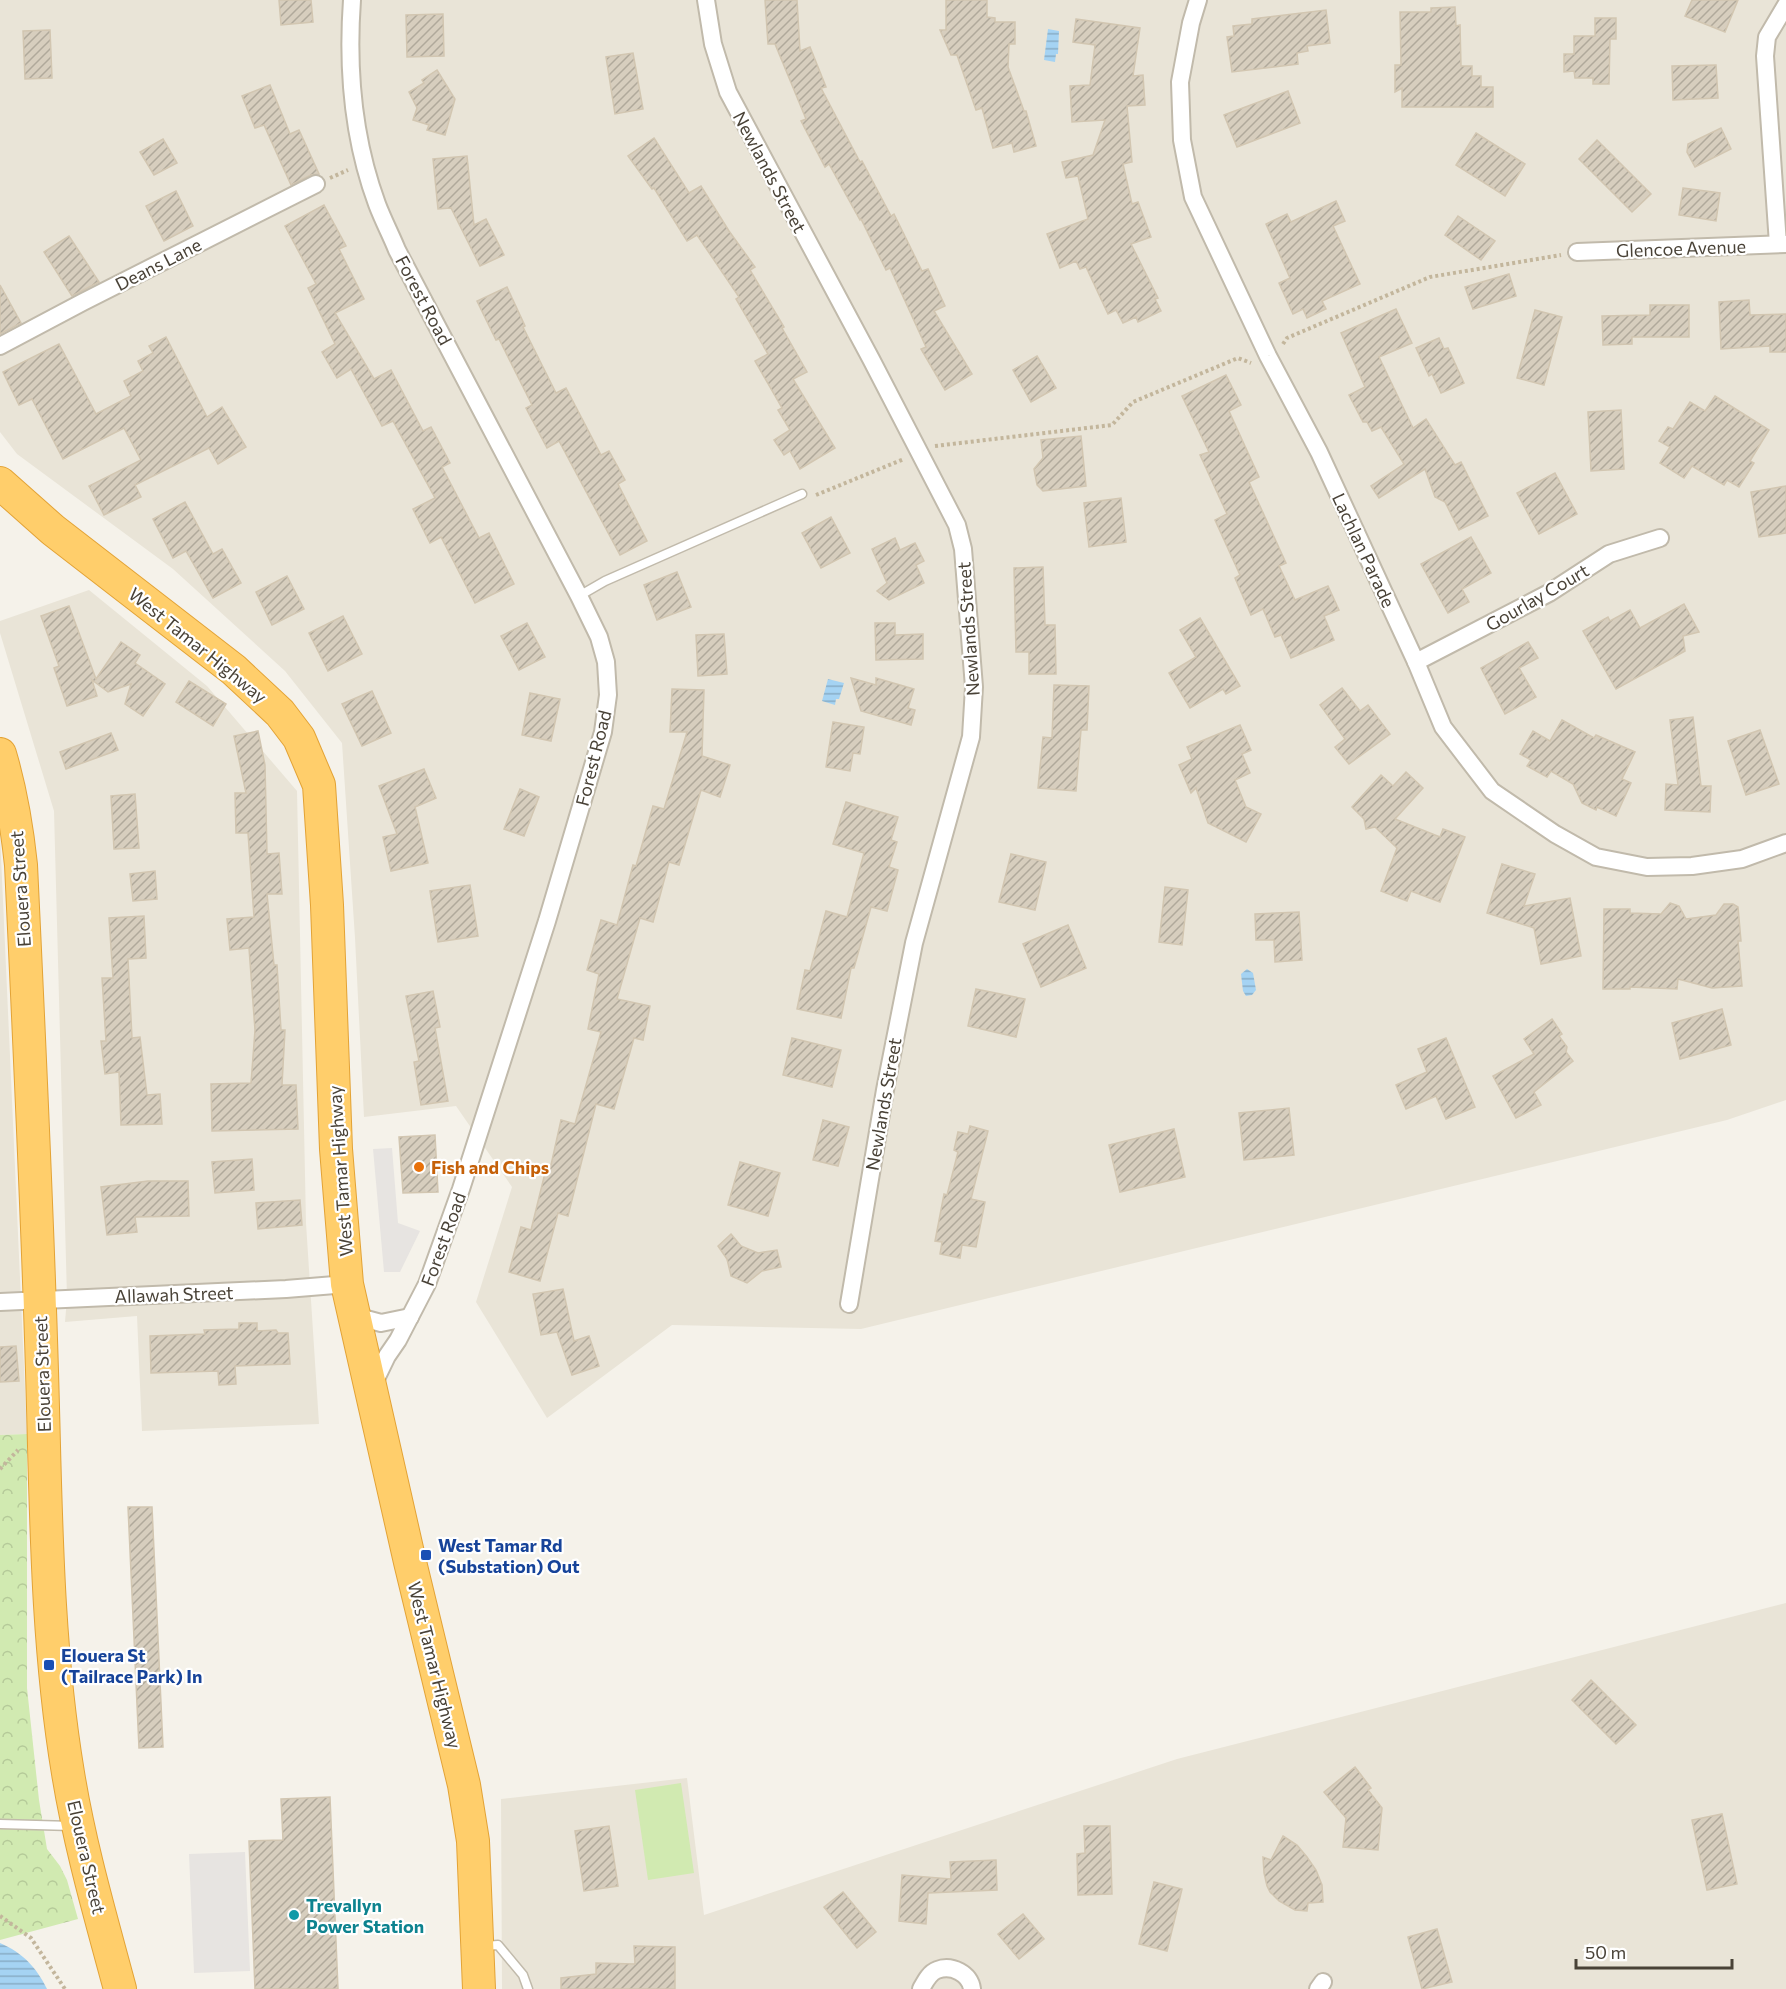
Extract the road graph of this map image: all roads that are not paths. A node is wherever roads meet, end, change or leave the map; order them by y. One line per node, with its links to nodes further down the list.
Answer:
1 (352, 0): 12 (street, Forest Road)
2 (706, 0): 19 (street, Newlands Street)
3 (1198, 0): 13 (street, Lachlan Parade)
4 (1786, 5): 6 (street)
5 (316, 184): 8 (street, Deans Lane)
6 (1782, 244): 7 (street, Glencoe Avenue)
7 (1577, 252)
8 (0, 346)
9 (0, 483): 16 (highway, West Tamar Highway)
10 (802, 494): 12 (lane)
11 (1660, 538): 13 (street, Gourlay Court)
12 (579, 596): 21 (street, Forest Road)
13 (1416, 662): 15 (street, Lachlan Parade)
14 (0, 754): 17 (highway, Elouera Street)
15 (1786, 843)
16 (347, 1284): 17 (street, Allawah Street); 20 (highway, West Tamar Highway)
17 (40, 1301): 18 (street, Allawah Street); 24 (highway, Elouera Street)
18 (0, 1302)
19 (849, 1304)
20 (355, 1316): 21 (street); 22 (highway, West Tamar Highway)
21 (410, 1317): 22 (street, Forest Road)
22 (370, 1391): 25 (highway, West Tamar Highway)
23 (0, 1824): 24 (lane)
24 (78, 1827): 26 (highway, Elouera Street)
25 (478, 1946): 27 (highway, West Tamar Highway); 28 (lane)
26 (120, 1989)
27 (479, 1989)
28 (528, 1989)
29 (921, 1989): 30 (street)
30 (972, 1989)

